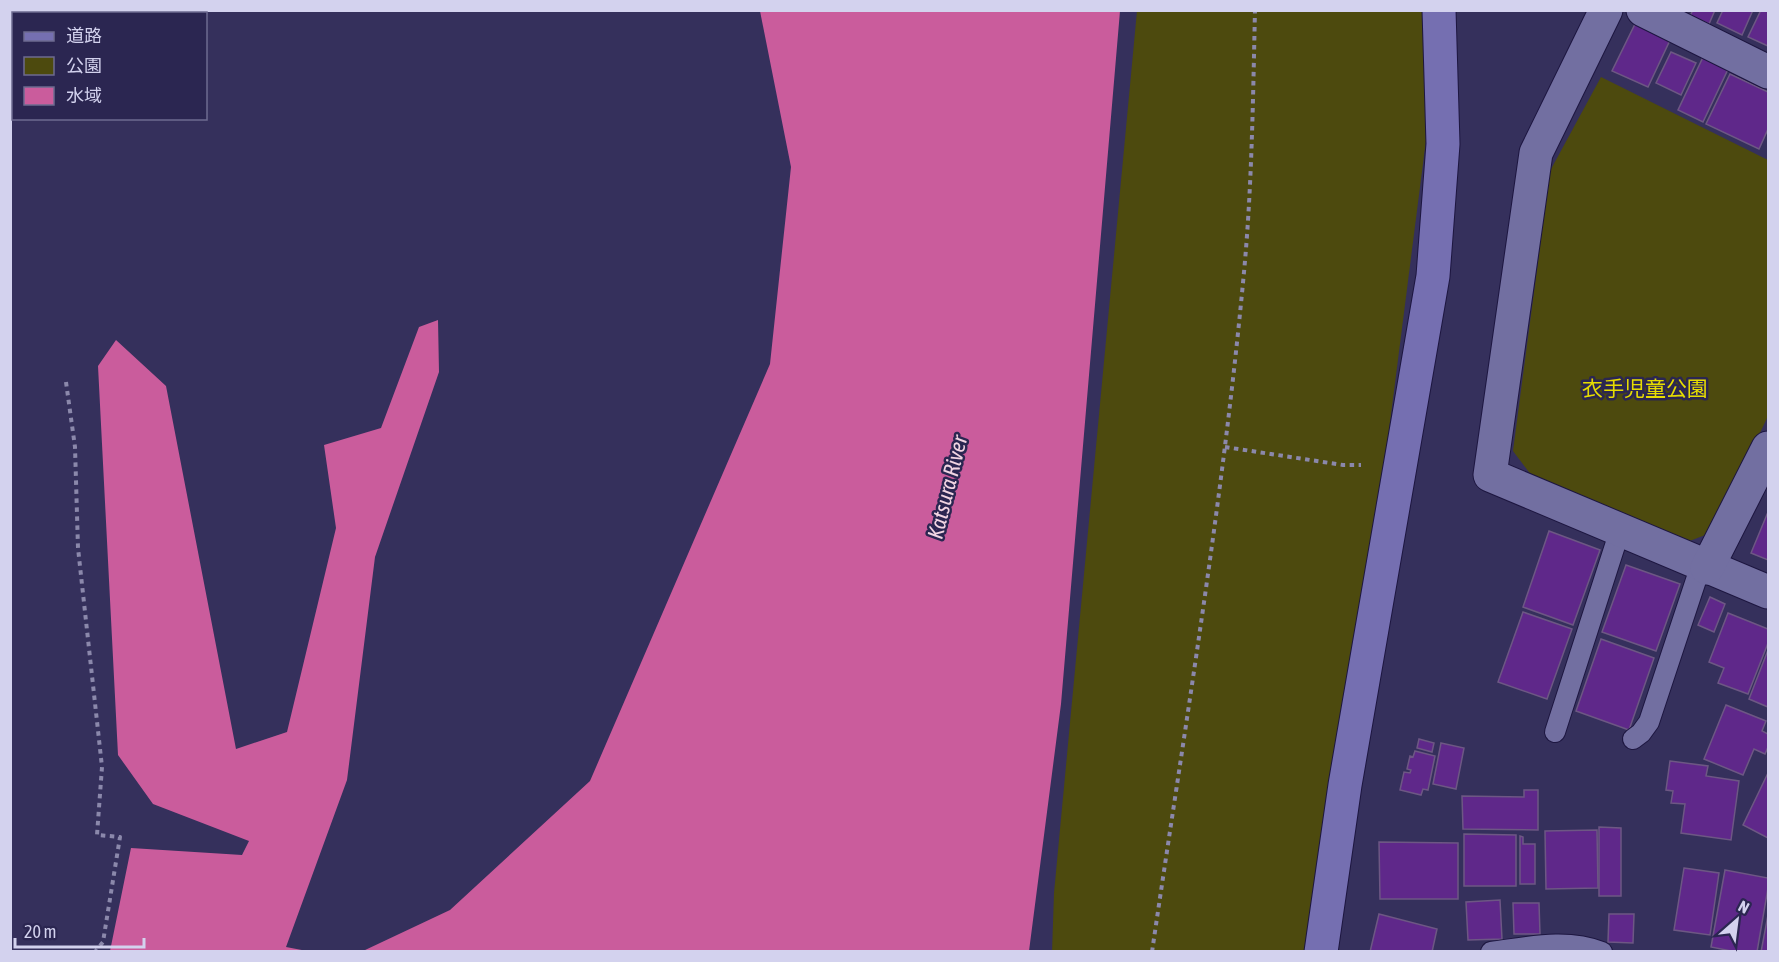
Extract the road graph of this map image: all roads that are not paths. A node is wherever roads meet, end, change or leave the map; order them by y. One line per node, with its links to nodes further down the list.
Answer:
1 (1439, 10): 11 (street)
2 (1606, 10): 6 (street)
3 (1643, 10): 4 (street)
4 (1768, 72)
5 (1768, 448): 7 (street)
6 (1620, 530): 7 (street); 9 (lane)
7 (1704, 566): 8 (street); 10 (lane)
8 (1768, 592)
9 (1555, 732)
10 (1633, 739)
11 (1321, 951)
12 (1491, 951): 13 (lane)
13 (1602, 951)

